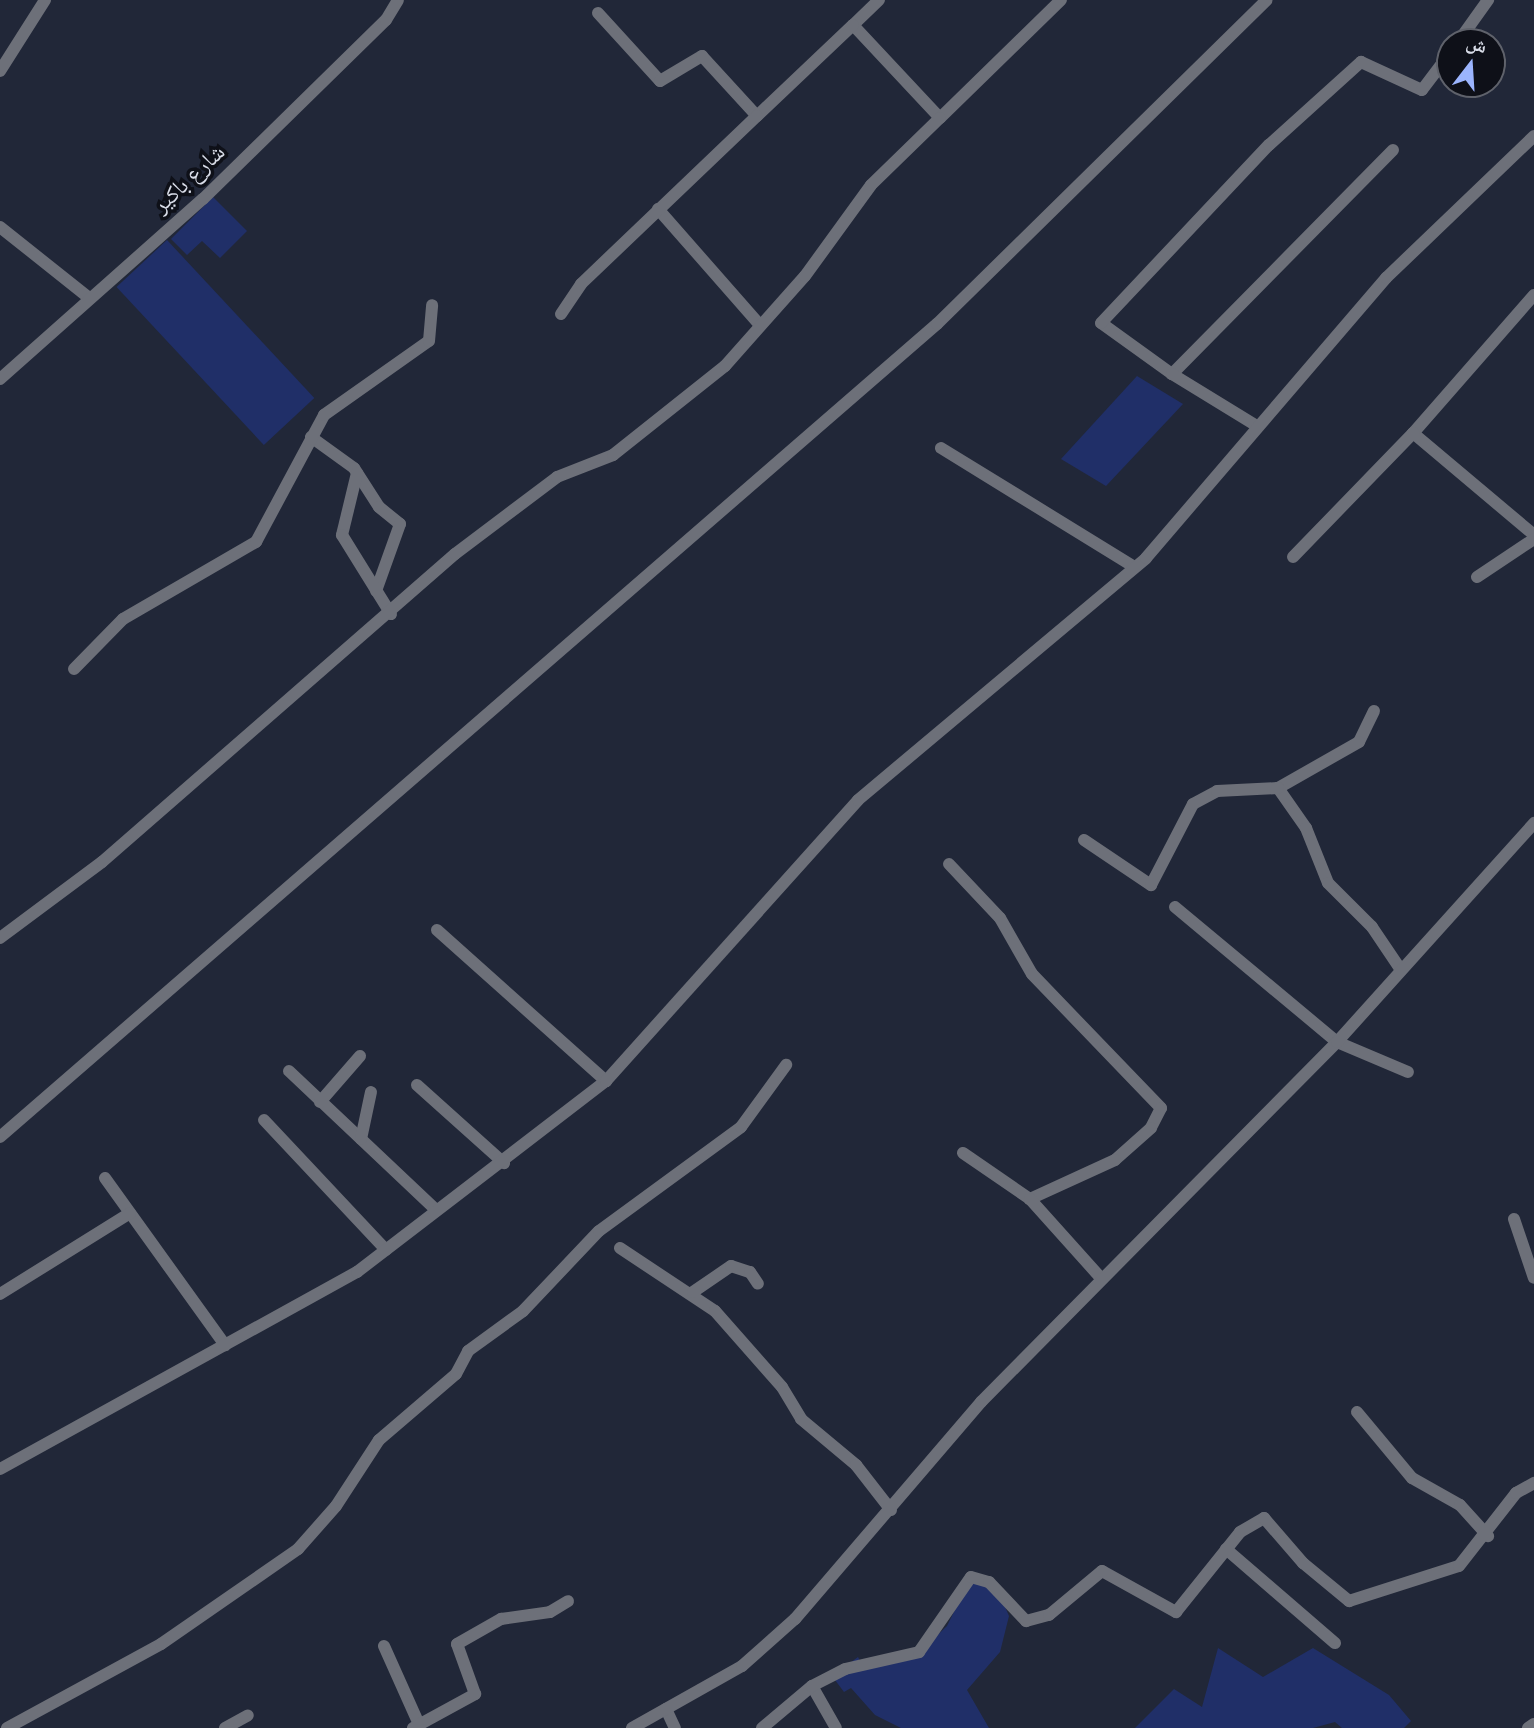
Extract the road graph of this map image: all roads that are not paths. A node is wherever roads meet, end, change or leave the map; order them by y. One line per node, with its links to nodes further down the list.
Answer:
1 (45, 0): 10 (street)
2 (398, 0): 19 (street, شارع باكير)
3 (879, 0): 8 (street)
4 (1061, 0): 13 (street)
5 (1266, 0): 56 (street)
6 (1488, 0): 9 (street)
7 (598, 13): 12 (street)
8 (853, 24): 12 (street); 13 (street)
9 (1468, 28)
10 (0, 71)
11 (1436, 72): 23 (street)
12 (757, 116): 16 (street)
13 (940, 118): 22 (street)
14 (1534, 136): 25 (street)
15 (1394, 150): 23 (street)
16 (658, 209): 21 (street); 22 (street)
17 (0, 227): 19 (street)
18 (1534, 295): 26 (street)
19 (87, 296): 24 (street, شارع باكير)
20 (432, 305): 27 (street)
21 (561, 314)
22 (758, 324): 35 (street)
23 (1172, 374): 25 (street)
24 (0, 379)
25 (1257, 426): 32 (street)
26 (1413, 433): 30 (street); 31 (street)
27 (311, 437): 29 (street); 36 (street)
28 (941, 448): 32 (street)
29 (358, 473): 34 (street); 34 (street)
30 (1534, 537): 33 (street)
31 (1293, 558)
32 (1132, 565): 51 (street)
33 (1477, 577)
34 (376, 592): 35 (street)
35 (391, 614): 44 (street)
36 (74, 669)
37 (1374, 710): 38 (street)
38 (1278, 788): 40 (street); 45 (street)
39 (1534, 822): 45 (street)
40 (1084, 840)
41 (949, 864): 61 (street)
42 (1175, 907): 46 (street)
43 (437, 930): 51 (street)
44 (0, 938)
45 (1401, 970): 46 (street)
46 (1337, 1042): 50 (street); 67 (street)
47 (360, 1056): 54 (street)
48 (786, 1065): 87 (street)
49 (289, 1071): 54 (street)
50 (1408, 1072)
51 (606, 1081): 59 (street)
52 (417, 1085): 59 (street)
53 (371, 1092): 57 (street)
54 (320, 1102): 57 (street)
55 (264, 1120): 66 (street)
56 (0, 1137)
57 (361, 1139): 62 (street)
58 (964, 1153): 61 (street)
59 (504, 1163): 62 (street)
60 (105, 1178): 63 (street)
61 (1030, 1199): 67 (street)
62 (435, 1208): 66 (street)
63 (130, 1213): 71 (street); 72 (street)
64 (1514, 1219): 68 (street)
65 (620, 1248): 70 (street)
66 (386, 1250): 72 (street)
67 (1100, 1277): 76 (street)
68 (1534, 1278)
69 (758, 1284): 70 (street)
70 (694, 1292): 76 (street)
71 (0, 1294)
72 (225, 1345): 74 (street)
73 (1357, 1412): 77 (street)
74 (0, 1469)
75 (1534, 1483): 77 (street)
76 (891, 1510): 83 (street)
77 (1488, 1536): 78 (street)
78 (1226, 1549): 80 (street); 82 (street)
79 (568, 1601): 86 (street)
80 (1335, 1643)
81 (384, 1646): 86 (street)
82 (812, 1686): 91 (street); 92 (street)
83 (666, 1709): 89 (street); 90 (street)
84 (248, 1714): 88 (street)
85 (1534, 1724): 93 (street)
86 (415, 1725)
87 (6, 1728)
88 (225, 1728)
89 (632, 1728)
90 (675, 1728)
91 (762, 1728)
92 (836, 1728)
93 (1528, 1728)

